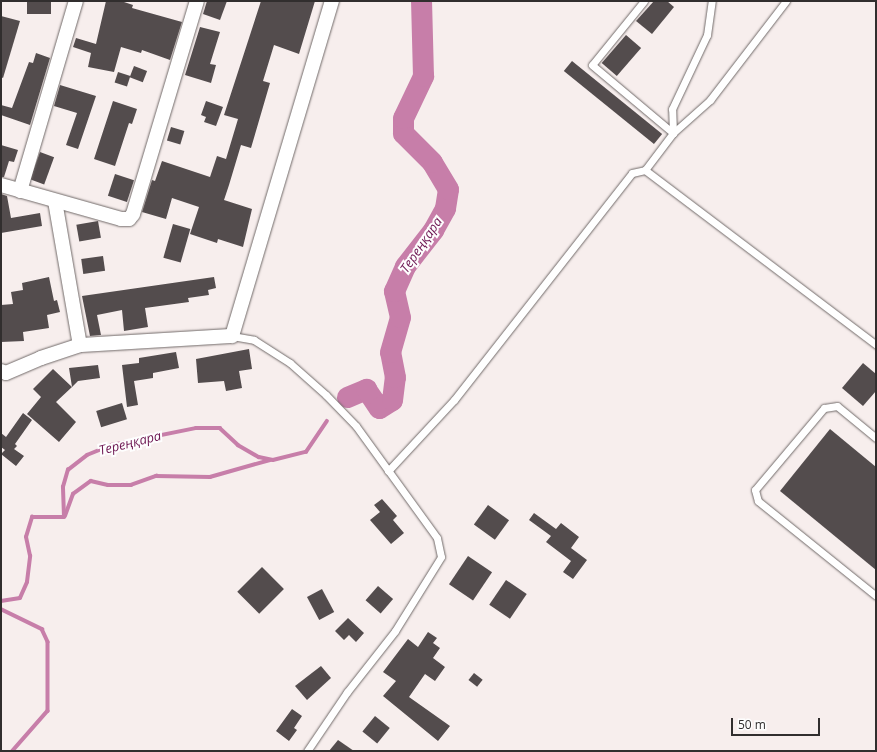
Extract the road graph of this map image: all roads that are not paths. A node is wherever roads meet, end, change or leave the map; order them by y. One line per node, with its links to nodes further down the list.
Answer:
1 (76, 1): 10 (street)
2 (197, 1): 11 (street)
3 (332, 1): 12 (street)
4 (644, 1): 7 (lane)
5 (712, 1): 7 (lane)
6 (786, 1): 7 (lane)
7 (672, 133): 8 (lane)
8 (644, 170): 14 (lane); 17 (lane)
9 (1, 185): 10 (street)
10 (20, 192): 11 (street)
11 (55, 201): 13 (street)
12 (232, 336): 13 (street); 17 (lane)
13 (80, 345): 15 (street)
14 (876, 345)
15 (3, 375)
16 (876, 438): 18 (lane)
17 (388, 471): 19 (lane)
18 (876, 596)
19 (307, 751)

